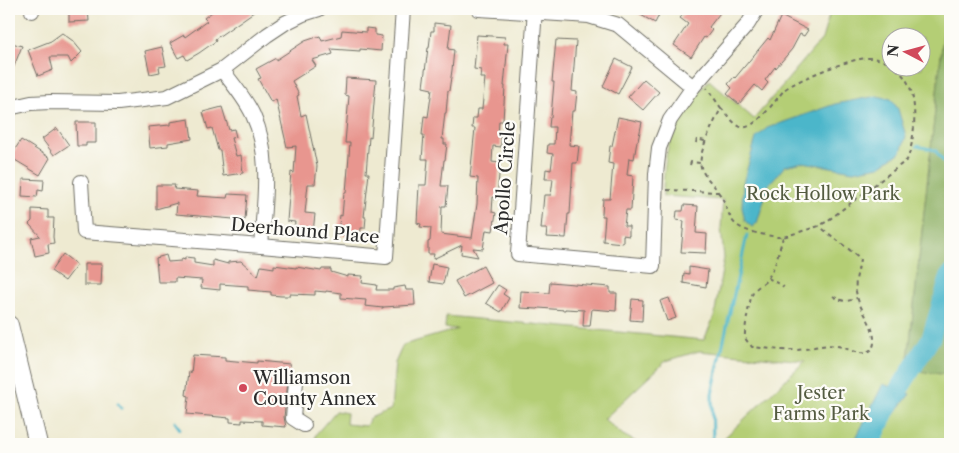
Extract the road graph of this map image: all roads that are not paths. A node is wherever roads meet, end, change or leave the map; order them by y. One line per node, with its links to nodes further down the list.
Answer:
1 (319, 9): 6 (street)
2 (403, 9): 10 (street, Deerhound Place)
3 (479, 9): 5 (street)
4 (757, 9): 7 (street, Apollo Circle)
5 (535, 11): 7 (street); 7 (street, Apollo Circle)
6 (222, 70): 8 (street); 10 (street)
7 (700, 87)
8 (9, 108)
9 (81, 182): 10 (street, Deerhound Place)
10 (261, 246)
11 (9, 325): 14 (main road)
12 (296, 381): 13 (street)
13 (304, 425)
14 (38, 444)

